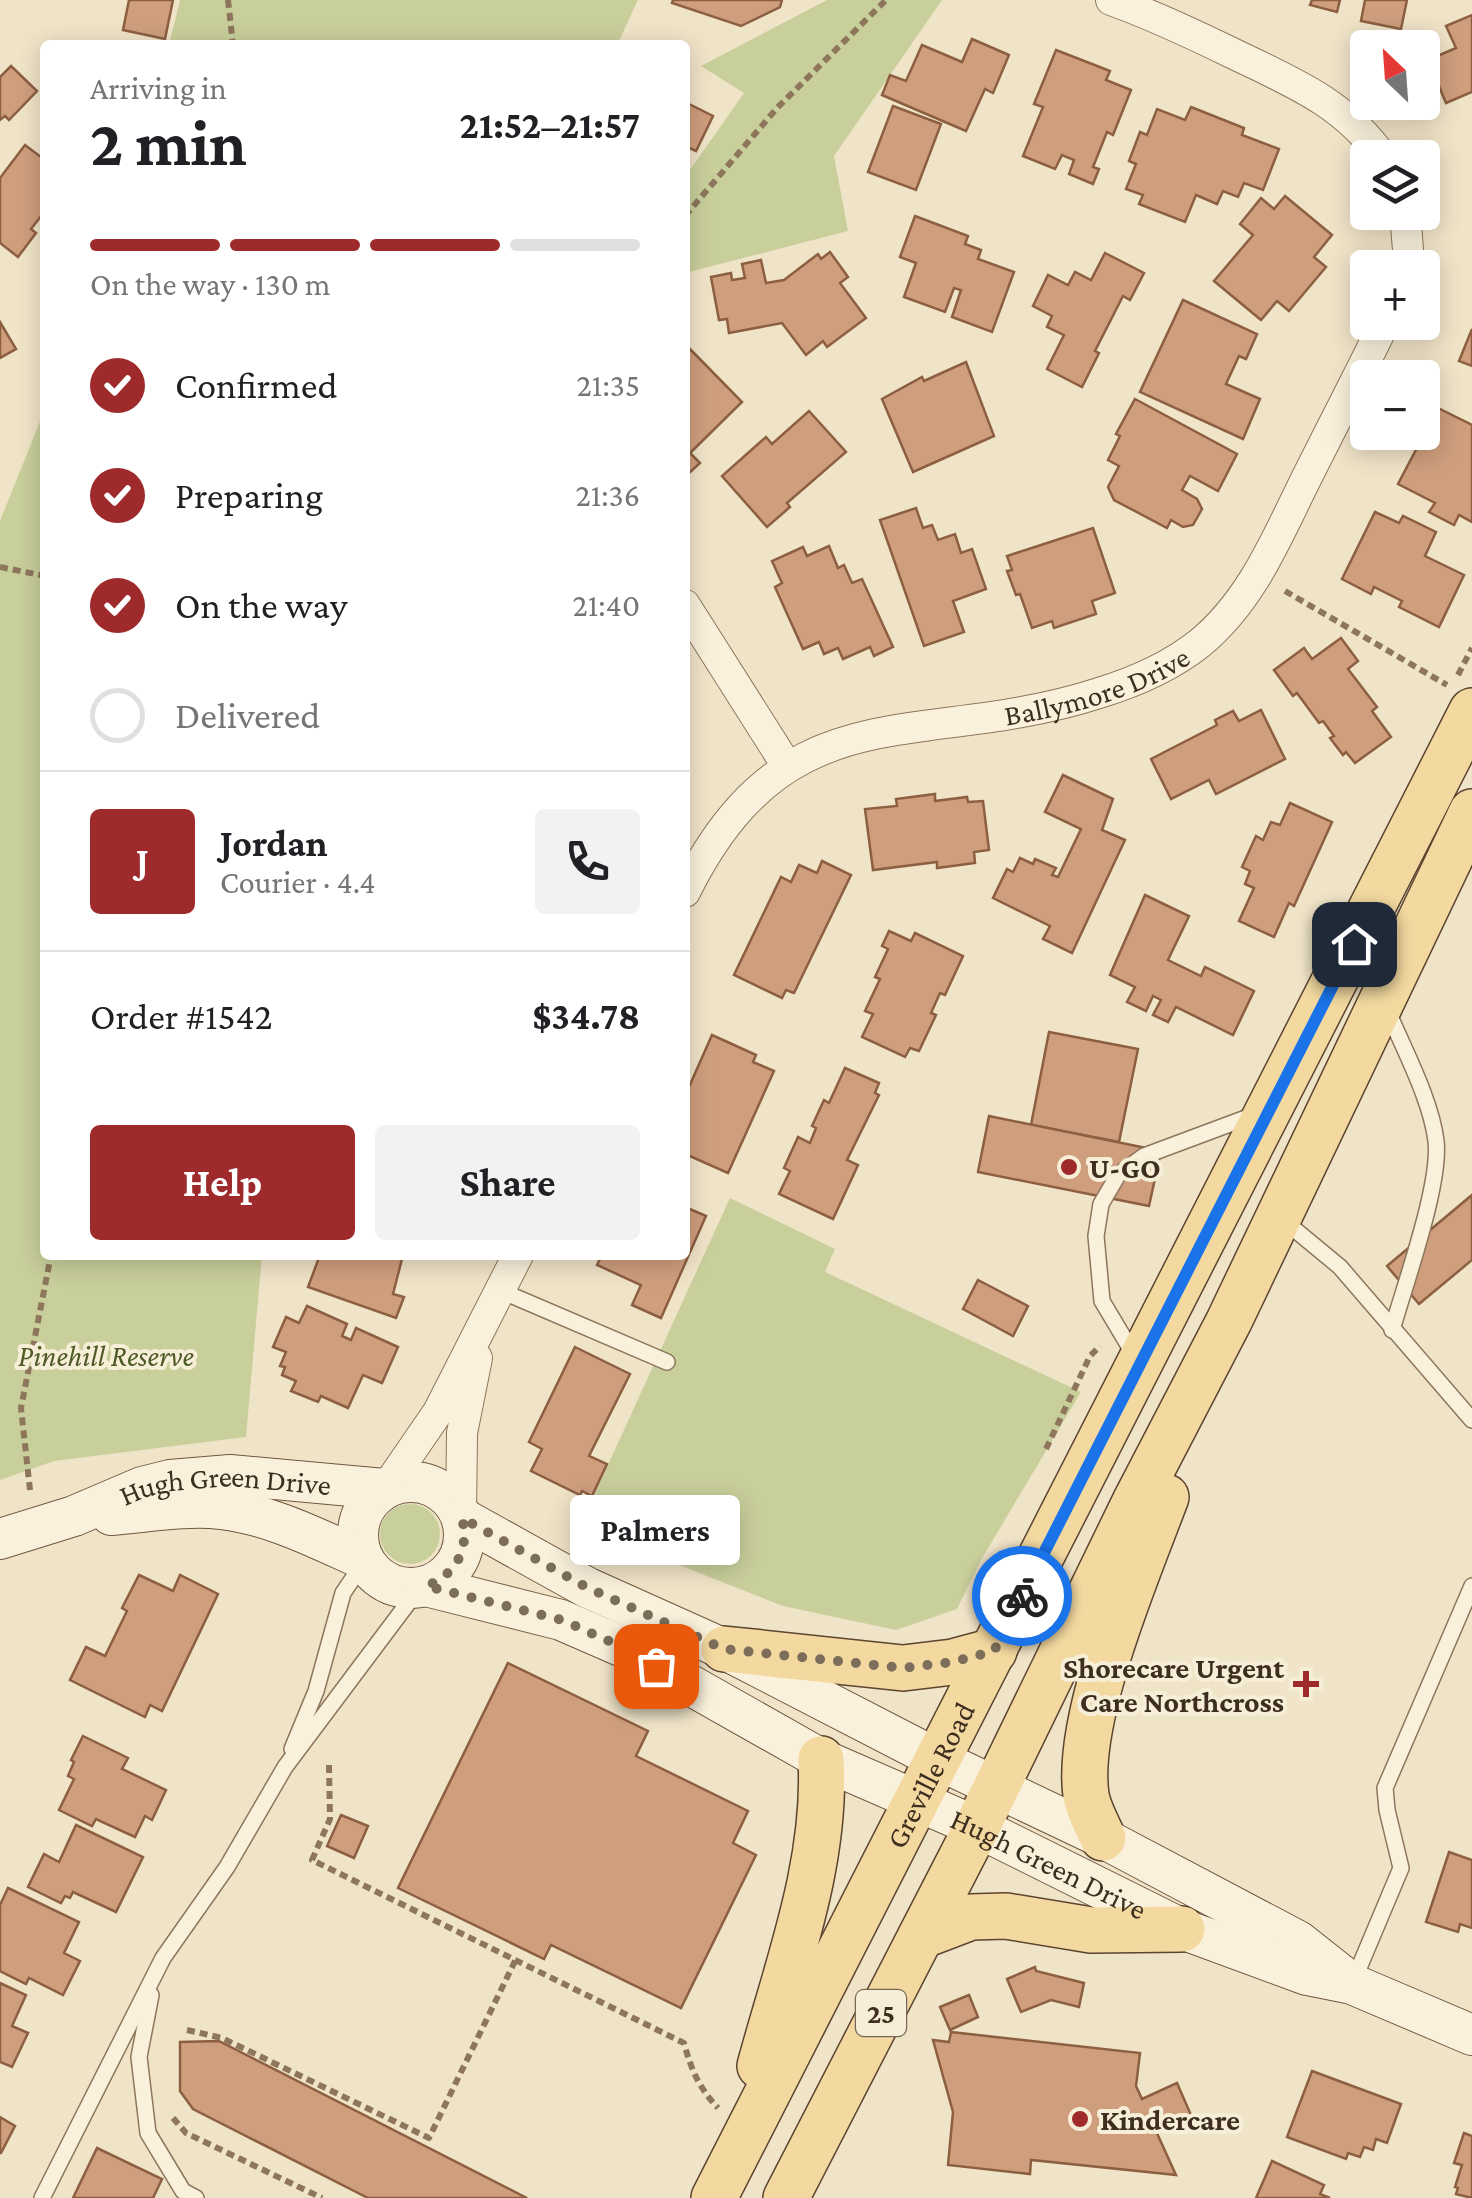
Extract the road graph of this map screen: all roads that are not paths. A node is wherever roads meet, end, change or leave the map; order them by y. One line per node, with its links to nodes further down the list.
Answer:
1 (1112, 0): 2 (street)
2 (1368, 140)
3 (1376, 340): 6 (street, Ballymore Drive)
4 (690, 613): 6 (street)
5 (1462, 699): 10 (main road, Greville Road / 25)
6 (787, 766): 8 (street, Ballymore Drive)
7 (1472, 812): 9 (main road, Greville Road / 25)
8 (690, 884)
9 (1382, 999): 11 (main road, Greville Road / 25); 15 (lane)
10 (1270, 1109): 17 (main road, Greville Road / 25); 17 (lane)
11 (1279, 1216): 14 (main road, Greville Road / 25); 15 (lane)
12 (515, 1260): 13 (street)
13 (492, 1303): 16 (lane); 19 (street); 21 (street)
14 (1229, 1321): 31 (main road, Greville Road / 25); 34 (main road)
15 (1392, 1330): 18 (lane)
16 (667, 1362)
17 (1140, 1366): 27 (main road, Greville Road / 25)
18 (1472, 1420)
19 (384, 1489): 20 (main road, Hugh Green Drive); 21 (main road); 23 (main road)
20 (74, 1516): 22 (main road, Hugh Green Drive); 23 (main road, Hugh Green Drive)
21 (461, 1517): 25 (main road); 26 (main road, Hugh Green Drive)
22 (17, 1533)
23 (363, 1560): 25 (main road); 30 (lane)
24 (1472, 1586): 38 (lane)
25 (423, 1587): 28 (main road, Hugh Green Drive); 30 (lane)
26 (724, 1649): 27 (main road); 29 (main road, Hugh Green Drive)
27 (994, 1651): 29 (main road, Greville Road / 25)
28 (821, 1759): 32 (main road, Hugh Green Drive); 40 (main road)
29 (939, 1760): 31 (main road, Hugh Green Drive); 32 (main road, Greville Road / 25)
30 (285, 1767): 37 (lane)
31 (997, 1786): 33 (main road, Greville Road / 25); 34 (main road, Hugh Green Drive)
32 (918, 1800): 33 (main road, Hugh Green Drive); 40 (main road, Greville Road / 25)
33 (977, 1827): 35 (main road, Hugh Green Drive); 36 (main road, Greville Road / 25)
34 (1103, 1838): 38 (main road, Hugh Green Drive)
35 (1182, 1929): 36 (main road); 38 (main road, Hugh Green Drive)
36 (921, 1936): 44 (main road, Greville Road / 25)
37 (163, 1958): 41 (lane); 42 (lane)
38 (1352, 1984): 39 (main road, Hugh Green Drive)
39 (1472, 2036)
40 (736, 2154): 43 (main road, Greville Road / 25)
41 (42, 2198)
42 (196, 2198)
43 (714, 2198)
44 (786, 2198)

